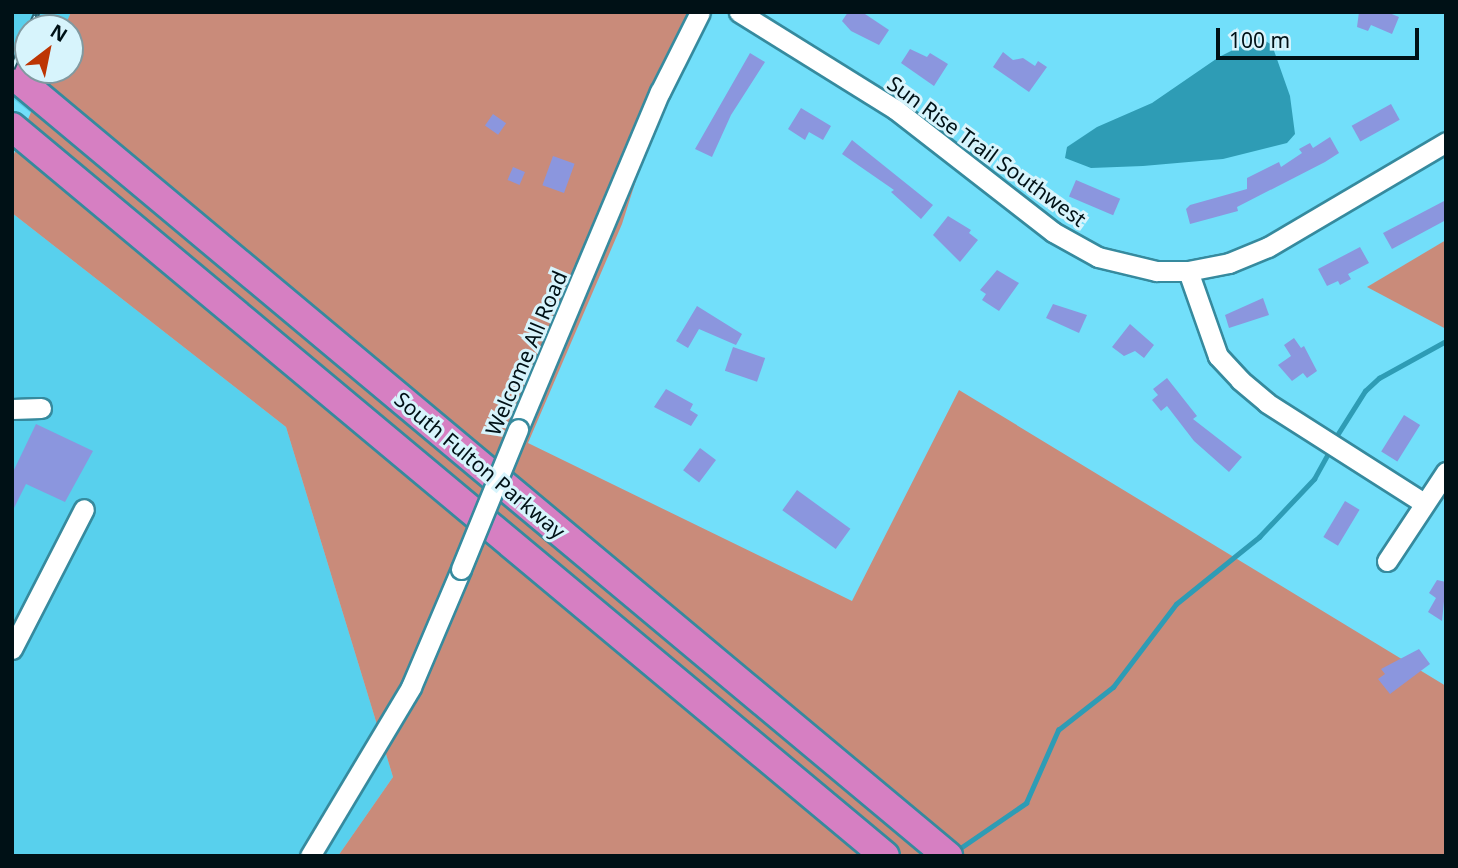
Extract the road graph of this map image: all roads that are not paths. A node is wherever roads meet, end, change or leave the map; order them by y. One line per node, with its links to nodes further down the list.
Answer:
1 (700, 12): 14 (street, Welcome All Road, bridge)
2 (739, 12): 6 (street, Sun Rise Trail Southwest)
3 (12, 74): 16 (highway, South Fulton Parkway)
4 (20, 134): 15 (highway, South Fulton Parkway)
5 (1446, 142): 6 (street, Sun Rise Trail Southwest)
6 (1188, 271): 10 (street)
7 (41, 408): 8 (street)
8 (12, 409)
9 (1446, 472): 10 (street)
10 (1424, 503): 12 (street)
11 (84, 509): 13 (street)
12 (1387, 561)
13 (12, 649)
14 (310, 856)
15 (885, 856)
16 (948, 856)

